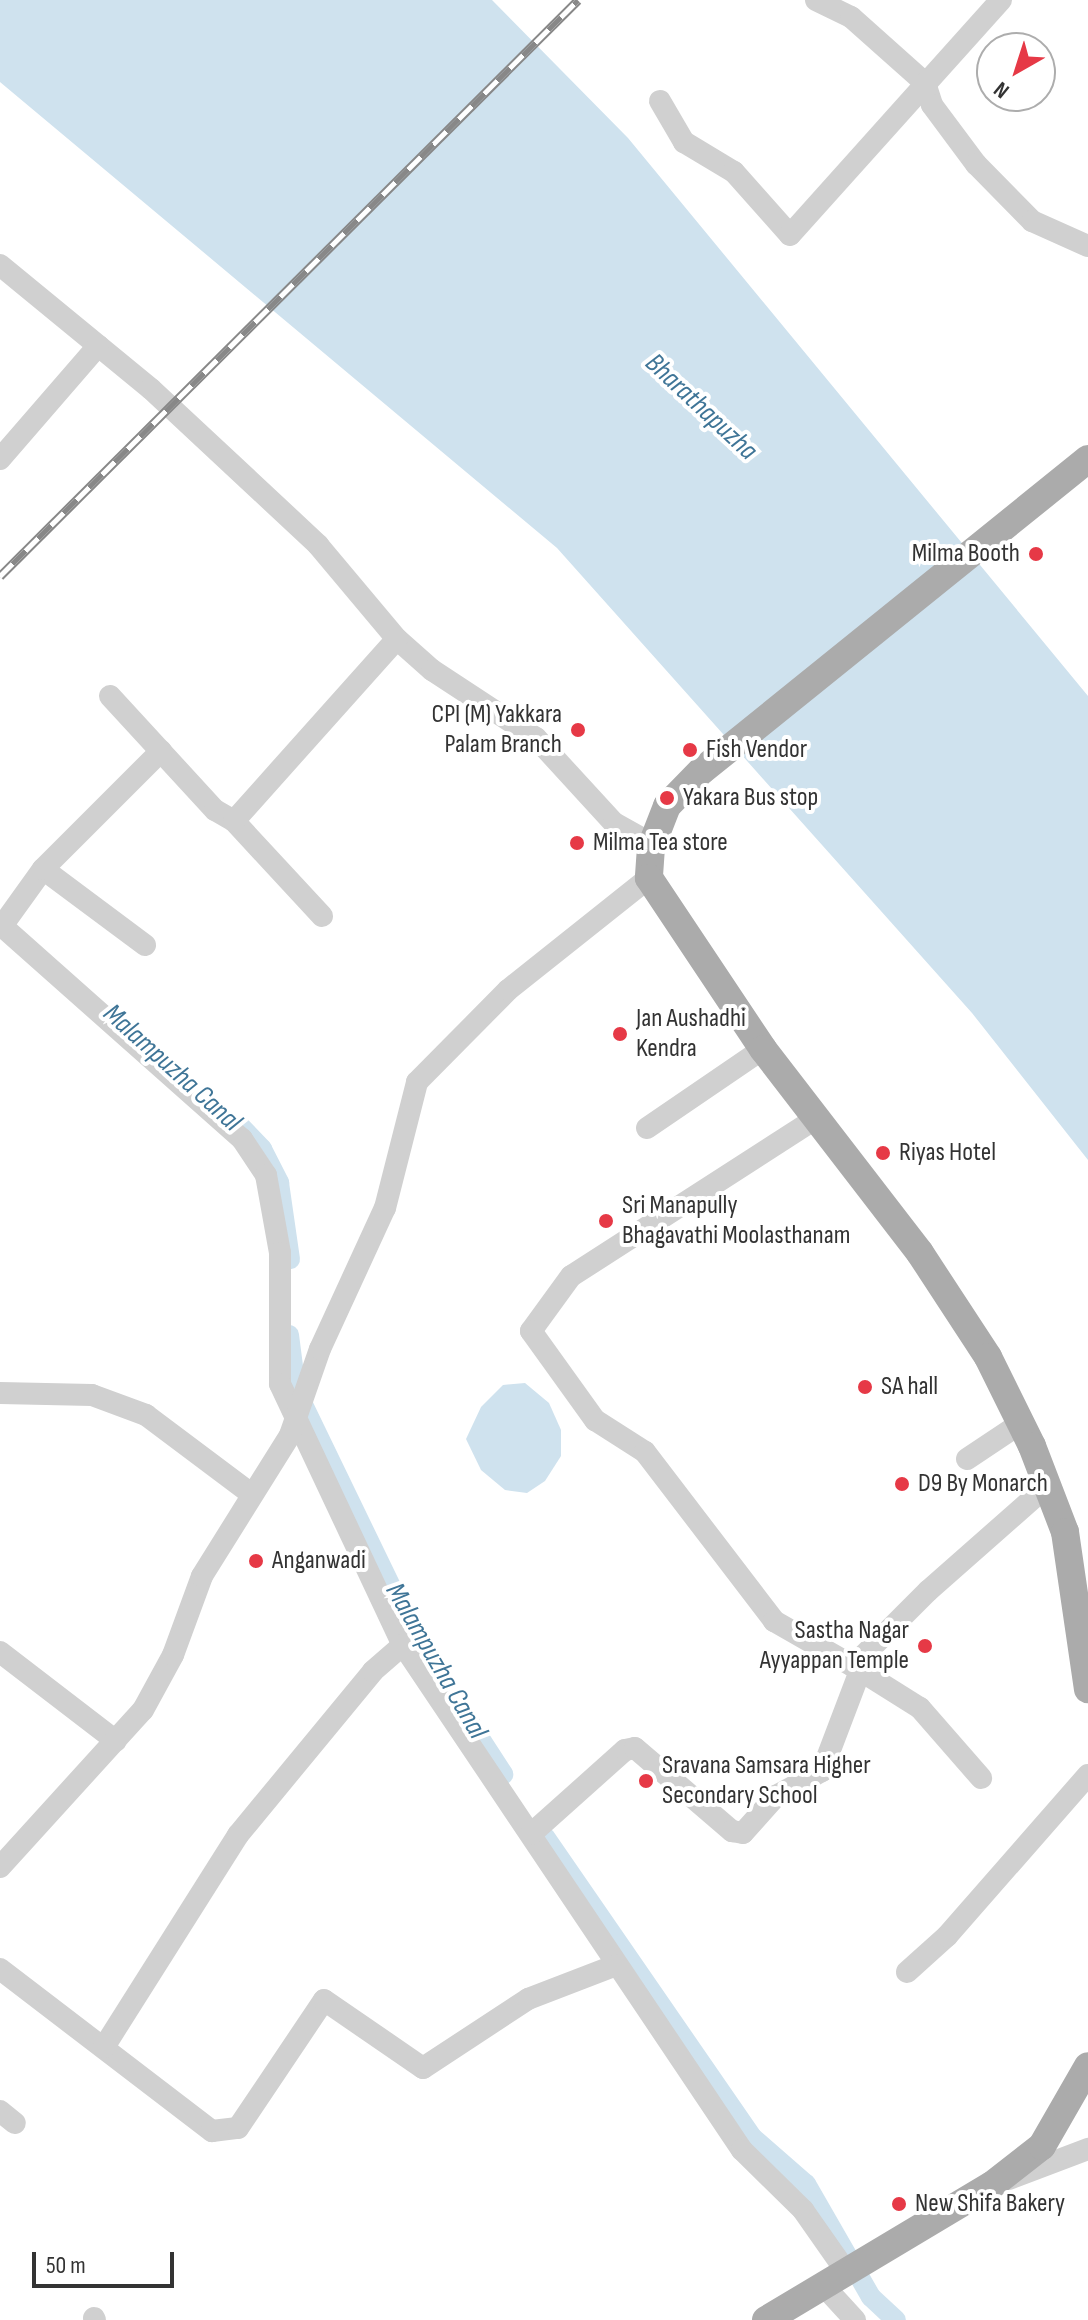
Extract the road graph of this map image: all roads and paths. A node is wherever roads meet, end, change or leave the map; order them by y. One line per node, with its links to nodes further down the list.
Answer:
1 (816, 0): 3 (street)
2 (1001, 0): 3 (street)
3 (925, 83): 4 (street); 5 (street)
4 (660, 101)
5 (1088, 246)
6 (0, 265): 7 (street)
7 (98, 346): 8 (street); 10 (street)
8 (0, 459)
9 (1088, 459): 14 (main road)
10 (397, 639): 13 (street); 14 (street)
11 (110, 696): 12 (street)
12 (161, 751): 13 (street); 15 (street)
13 (234, 821): 17 (street)
14 (652, 844): 16 (main road)
15 (43, 869): 18 (street); 23 (street)
16 (649, 878): 19 (main road); 23 (street)
17 (322, 916)
18 (145, 945)
19 (763, 1049): 20 (main road); 21 (street)
20 (815, 1119): 24 (main road); 30 (street)
21 (647, 1128)
22 (0, 1393): 27 (street)
23 (300, 1405): 27 (street); 28 (street)
24 (1021, 1423): 25 (street); 26 (main road)
25 (967, 1459)
26 (1047, 1486): 30 (street); 31 (main road)
27 (250, 1493): 32 (street)
28 (403, 1645): 35 (street); 40 (street)
29 (0, 1652): 32 (street)
30 (857, 1668): 34 (street); 35 (street)
31 (1088, 1689)
32 (116, 1741): 36 (street)
33 (1088, 1775): 39 (street)
34 (981, 1778)
35 (531, 1834): 37 (street)
36 (0, 1867)
37 (616, 1965): 40 (street); 44 (street)
38 (0, 1969): 40 (street)
39 (907, 1972)
40 (104, 2047)
41 (1088, 2066): 43 (main road)
42 (1088, 2149): 43 (street)
43 (992, 2185): 44 (main road)
44 (842, 2271): 45 (main road); 46 (street)
45 (766, 2320)
46 (855, 2320)

